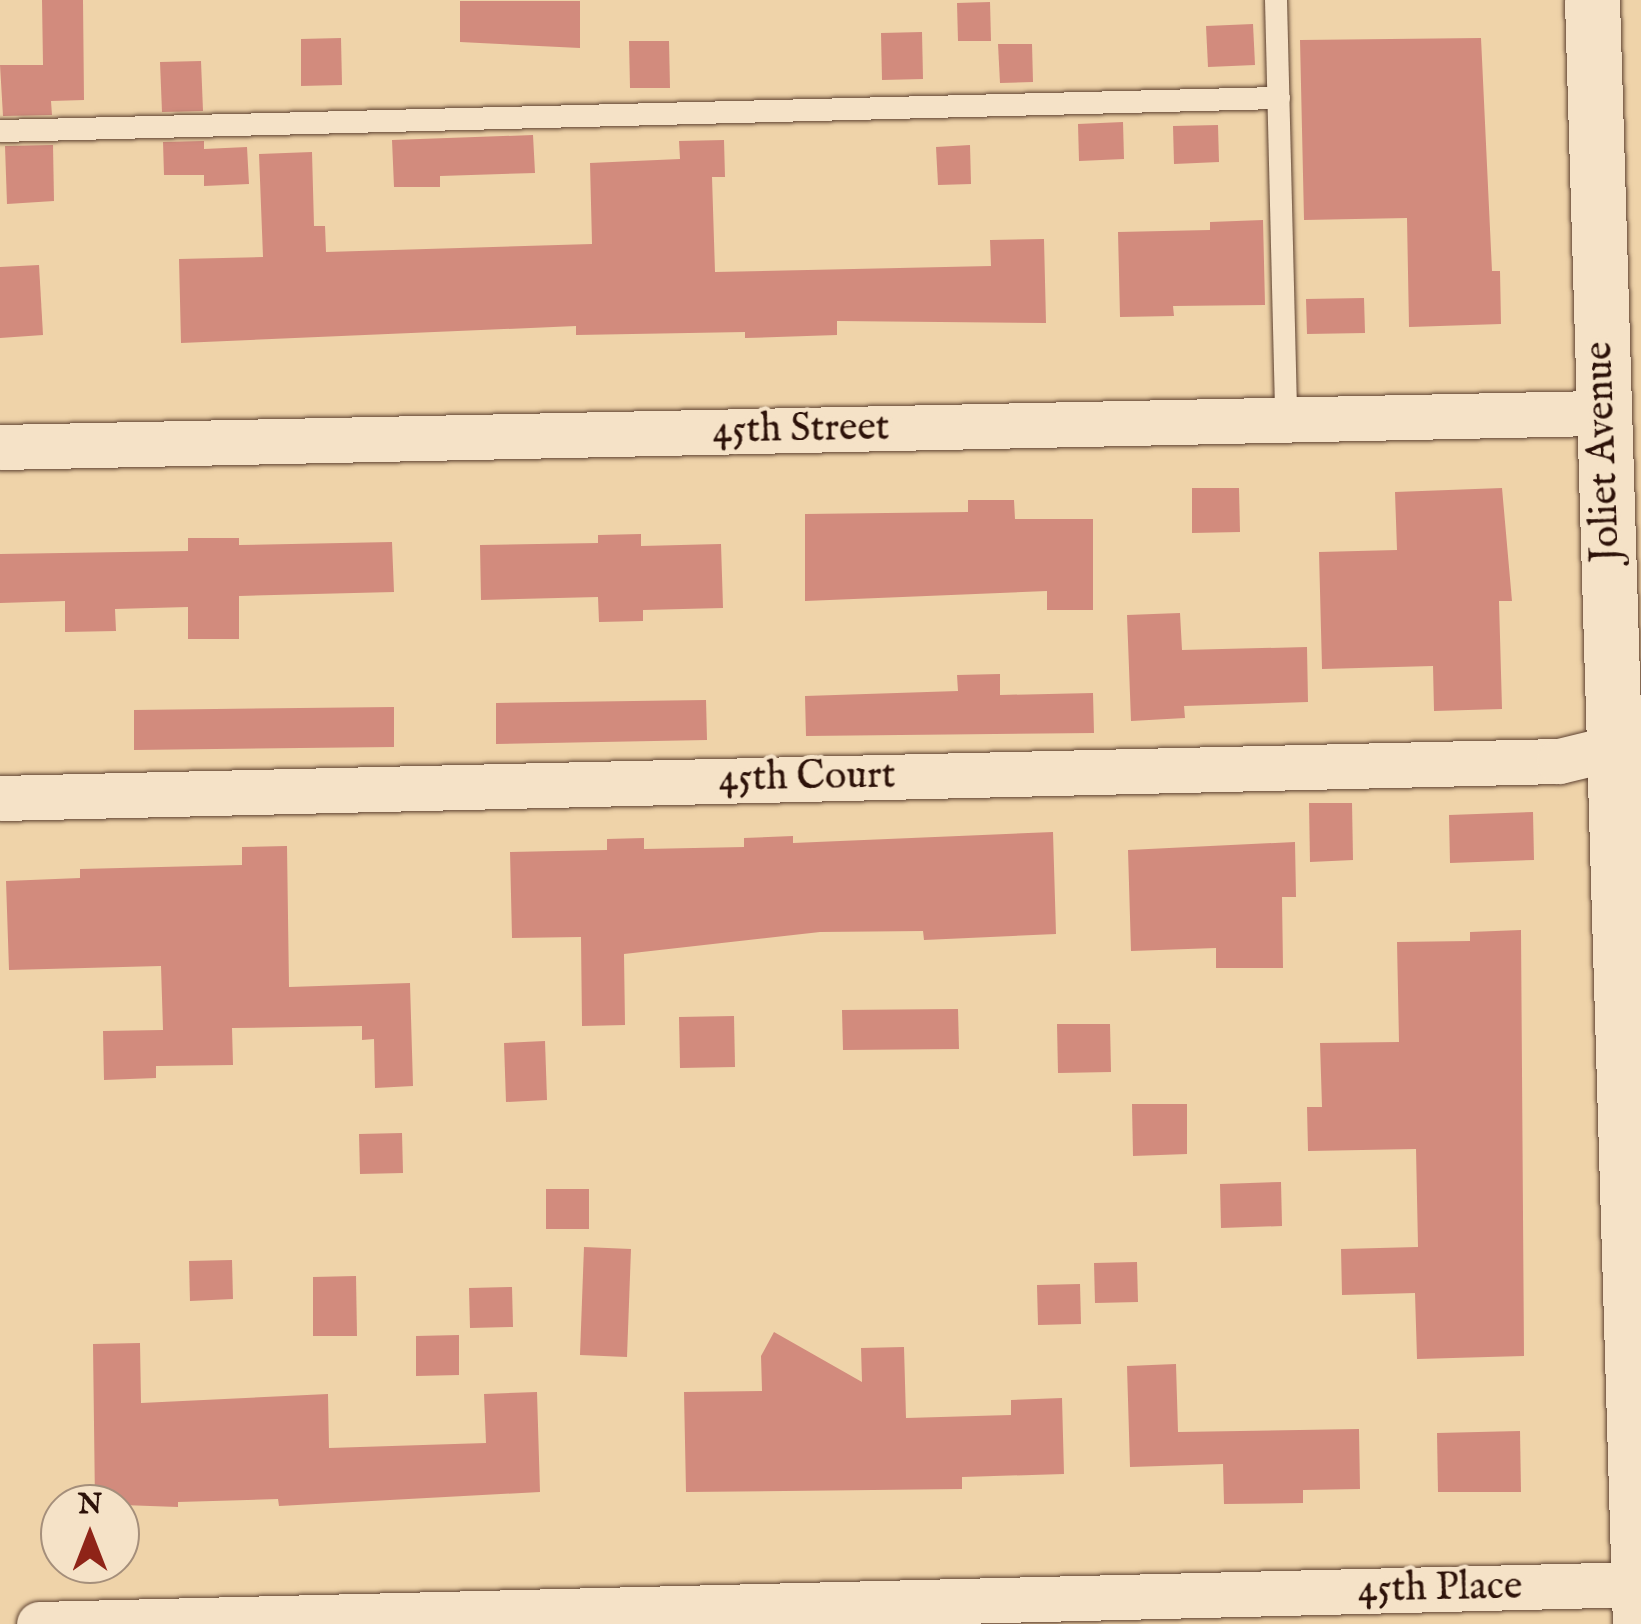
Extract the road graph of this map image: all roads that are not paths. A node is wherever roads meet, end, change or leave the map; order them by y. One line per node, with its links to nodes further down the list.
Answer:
1 (1276, 0): 3 (lane)
2 (1592, 0): 5 (street, Joliet Avenue)
3 (1278, 98): 4 (lane); 6 (lane)
4 (0, 131)
5 (1603, 412): 6 (street, 45th Street); 8 (street, Joliet Avenue)
6 (1286, 420): 7 (street, 45th Street)
7 (0, 447)
8 (1627, 745): 9 (street, 45th Court); 10 (street, Joliet Avenue)
9 (0, 798)
10 (1640, 1597): 11 (street, 45th Place)
11 (39, 1624)

